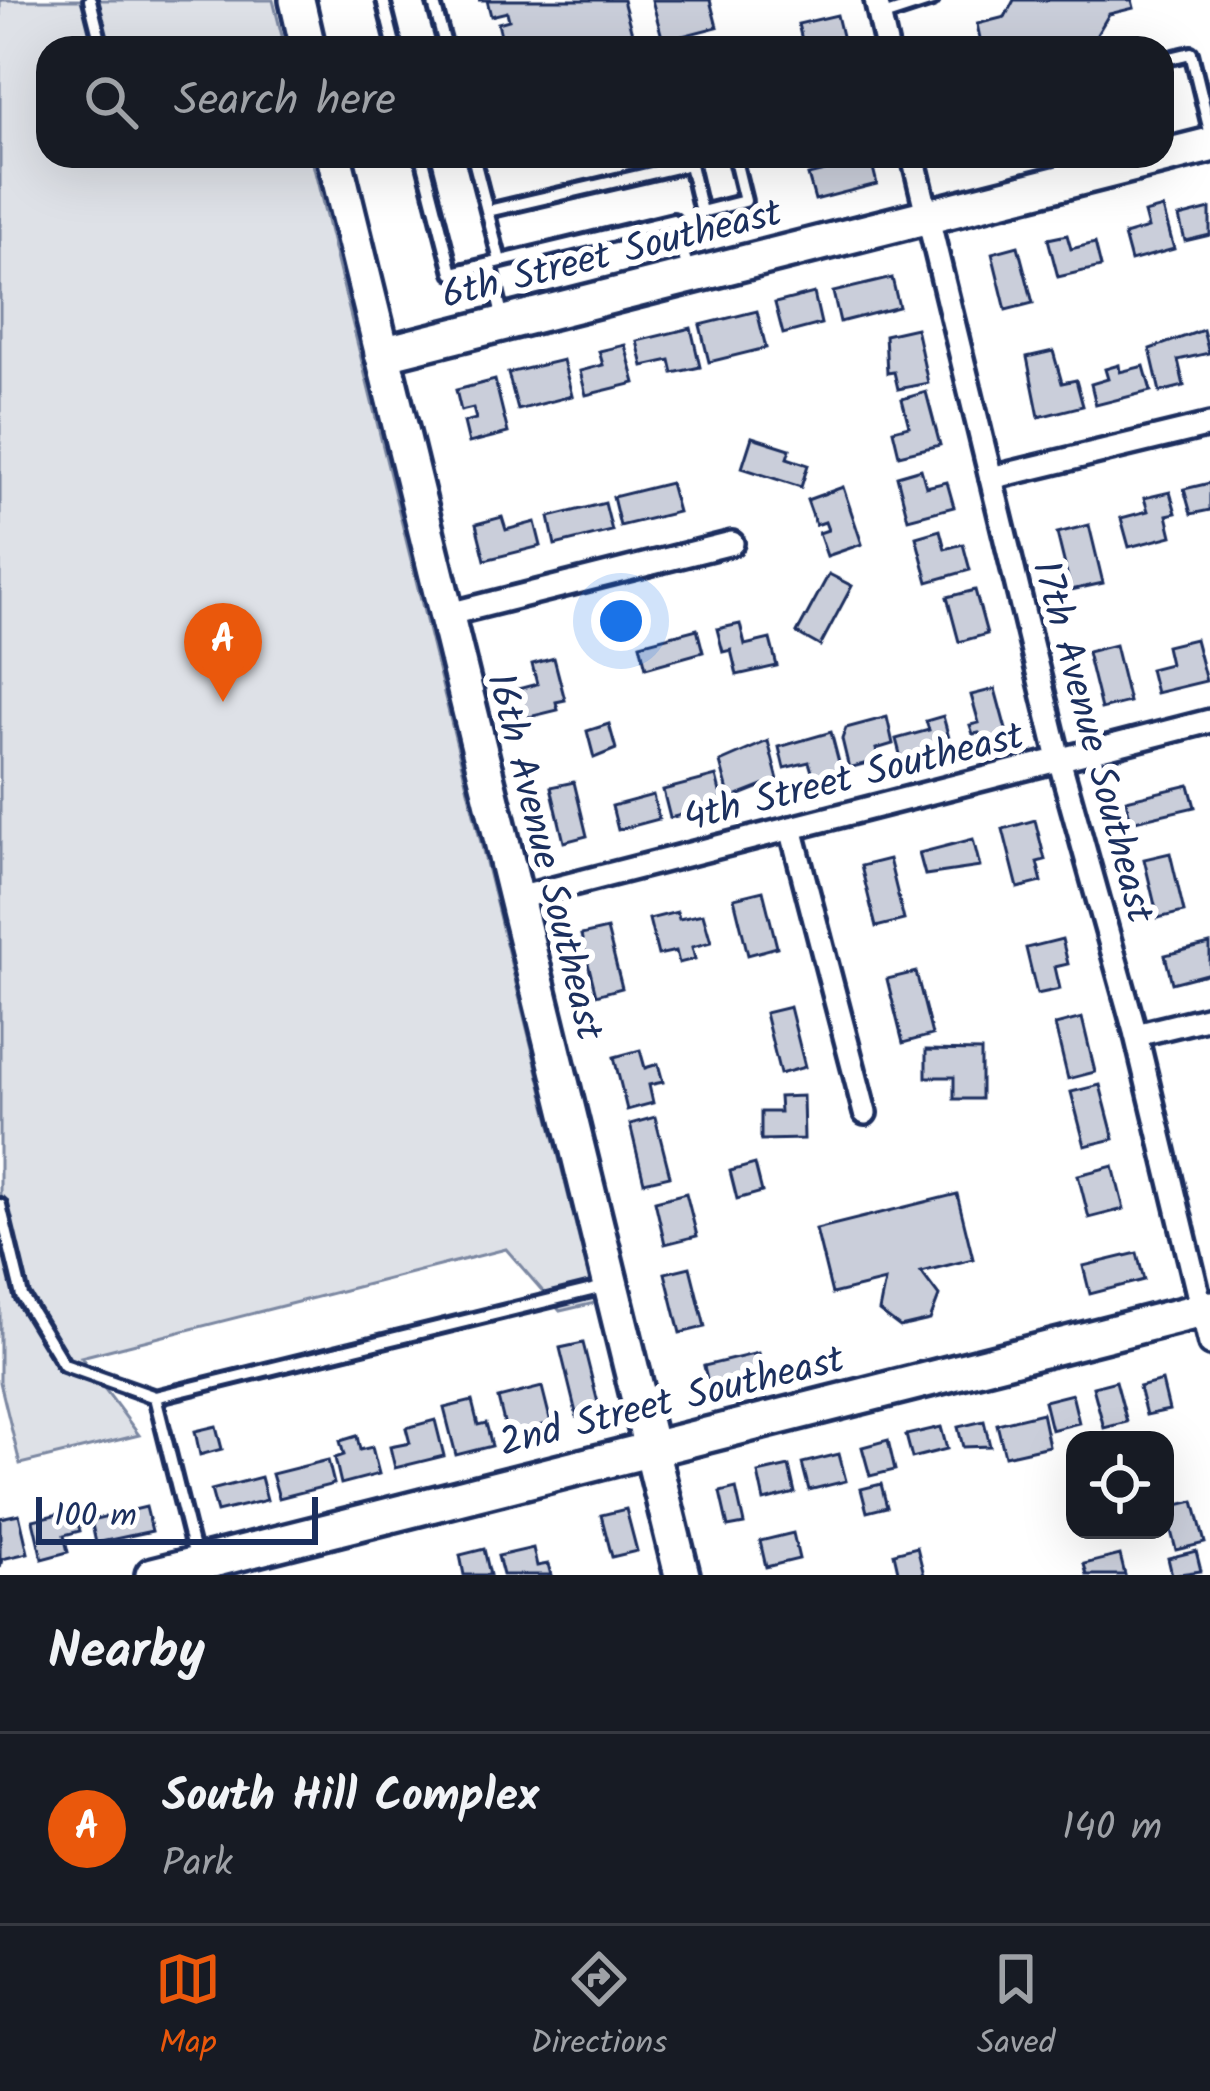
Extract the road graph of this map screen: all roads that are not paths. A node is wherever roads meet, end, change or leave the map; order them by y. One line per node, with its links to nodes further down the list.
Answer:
1 (90, 0): 7 (lane)
2 (297, 0): 8 (street)
3 (383, 0): 9 (lane)
4 (433, 0): 10 (lane)
5 (927, 1): 6 (lane)
6 (878, 9)
7 (99, 36)
8 (305, 36)
9 (392, 36)
10 (443, 36)
11 (1174, 57): 12 (lane)
12 (1210, 131)
13 (1210, 145): 14 (street, 6th Street Southeast)
14 (1174, 153)
15 (337, 168): 30 (street, 16th Avenue Southeast)
16 (425, 168): 27 (lane)
17 (476, 168): 23 (lane)
18 (657, 168): 23 (lane)
19 (691, 168): 24 (lane)
20 (737, 168): 24 (lane)
21 (917, 168): 25 (street, 17th Avenue Southeast)
22 (1108, 168): 25 (street, 6th Street Southeast)
23 (488, 211): 27 (lane)
24 (701, 212): 26 (lane)
25 (927, 214): 28 (street, 6th Street Southeast); 32 (street, 17th Avenue Southeast)
26 (674, 220): 27 (lane); 28 (lane)
27 (495, 263): 29 (lane)
28 (689, 275): 29 (street, 6th Street Southeast)
29 (504, 323): 30 (street, 6th Street Southeast)
30 (382, 354): 34 (street, 16th Avenue Southeast)
31 (1210, 425): 32 (street)
32 (991, 478): 36 (street, 17th Avenue Southeast)
33 (732, 543): 34 (street)
34 (445, 615): 38 (street, 16th Avenue Southeast)
35 (1210, 721): 36 (street, 4th Street Southeast)
36 (1059, 759): 37 (street, 4th Street Southeast); 40 (street, 17th Avenue Southeast)
37 (790, 828): 38 (street, 4th Street Southeast); 41 (street)
38 (514, 899): 43 (street, 16th Avenue Southeast)
39 (1210, 1016): 40 (street)
40 (1136, 1035): 44 (street, 17th Avenue Southeast)
41 (865, 1113)
42 (0, 1205): 46 (lane)
43 (610, 1286): 46 (lane); 47 (street, 16th Avenue Southeast)
44 (1206, 1309): 45 (street, 17th Avenue Southeast); 47 (street, 2nd Street Southeast)
45 (1210, 1344)
46 (155, 1397): 48 (lane)
47 (650, 1447): 48 (street, 2nd Street Southeast); 50 (street, 16th Avenue Southeast)
48 (197, 1564): 49 (street, 2nd Street Southeast)
49 (153, 1575)
50 (682, 1575)

